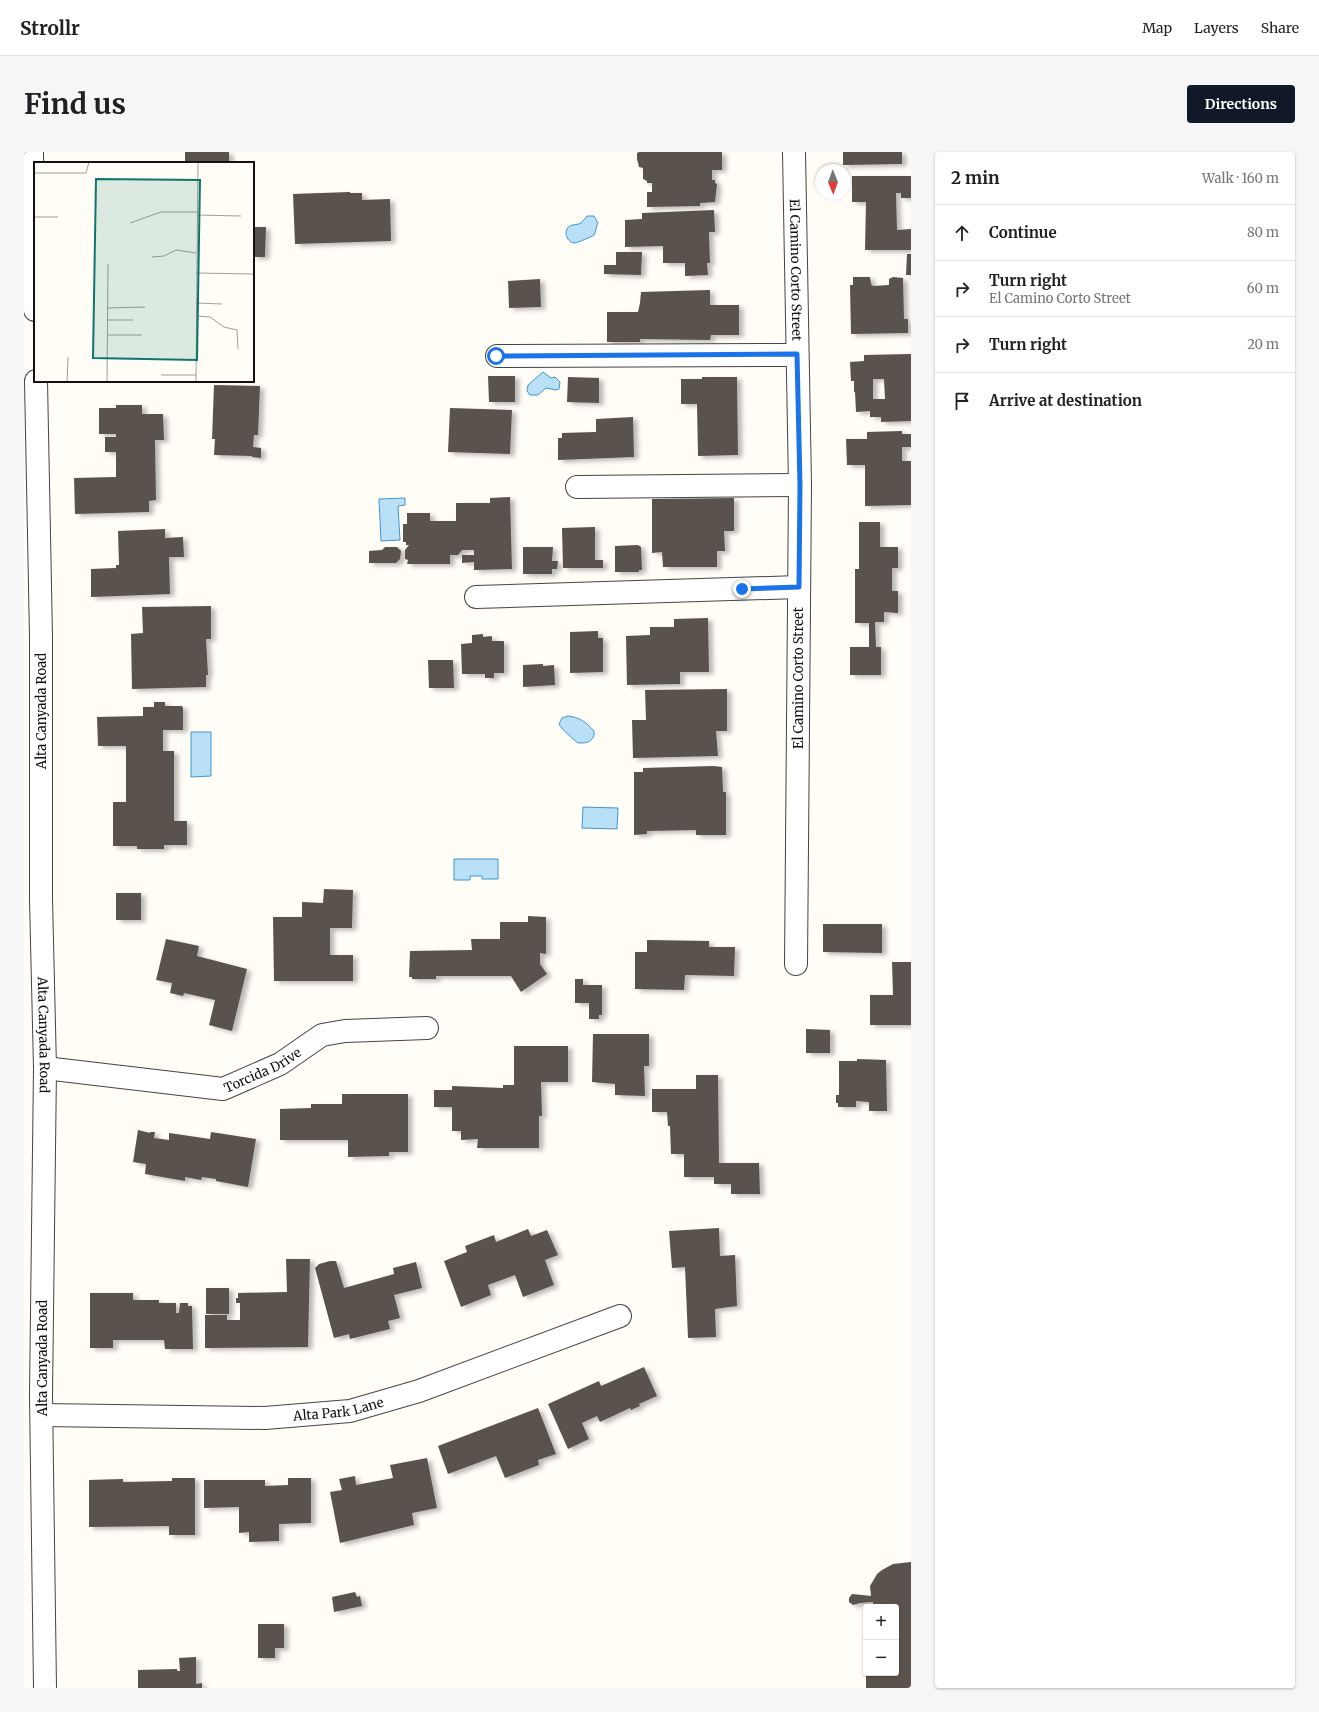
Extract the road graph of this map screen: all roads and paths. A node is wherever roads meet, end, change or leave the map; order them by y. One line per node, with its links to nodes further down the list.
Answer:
1 (32, 152): 3 (street)
2 (794, 152): 4 (street, El Camino Corto Street)
3 (34, 257)
4 (797, 354): 5 (street); 7 (street, El Camino Corto Street)
5 (496, 356)
6 (36, 382): 9 (street, Alta Canyada Road)
7 (800, 485): 8 (street); 10 (street, El Camino Corto Street)
8 (577, 487)
9 (31, 526): 12 (street, Alta Canyada Road)
10 (799, 587): 11 (street); 14 (street, El Camino Corto Street)
11 (476, 597)
12 (32, 637): 13 (street, Alta Canyada Road)
13 (32, 899): 16 (street, Alta Canyada Road)
14 (796, 964)
15 (427, 1028): 16 (street, Torcida Drive)
16 (45, 1068): 18 (street, Alta Canyada Road)
17 (620, 1316): 18 (street, Alta Park Lane)
18 (36, 1402): 19 (street, Alta Canyada Road)
19 (45, 1688)

